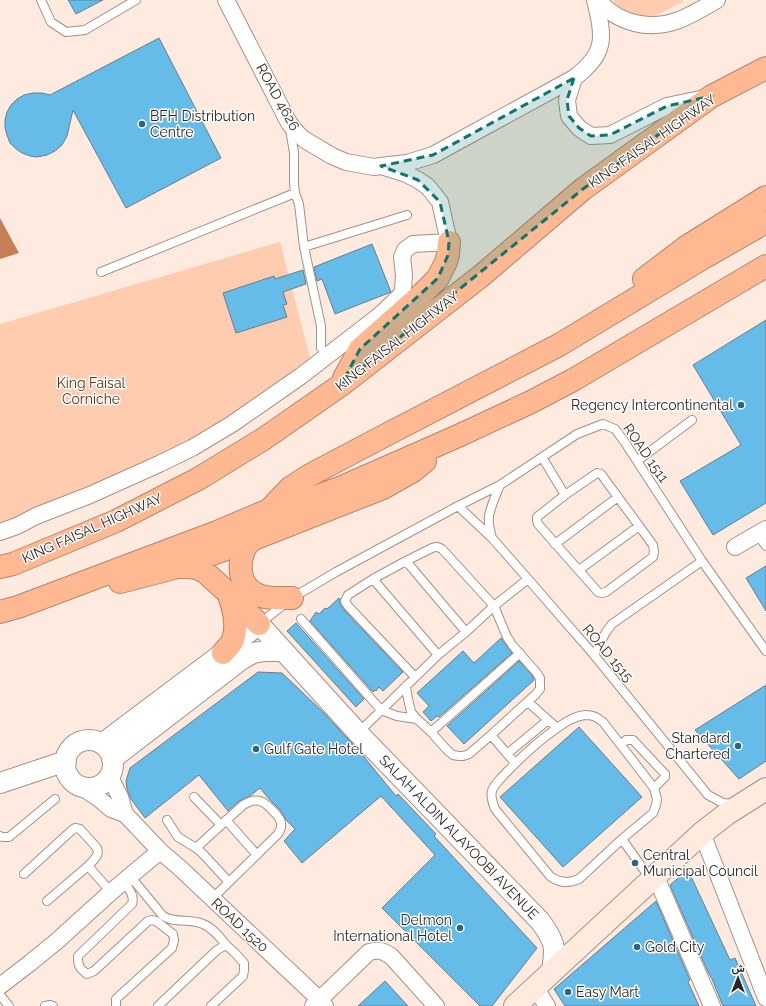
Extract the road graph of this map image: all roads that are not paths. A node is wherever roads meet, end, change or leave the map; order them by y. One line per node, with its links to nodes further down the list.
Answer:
1 (41, 0): 2 (lane)
2 (136, 0)
3 (226, 0): 9 (street, ROAD 4626)
4 (596, 0): 5 (street, ROAD 4626); 7 (street, ROAD 4626)
5 (717, 0)
6 (766, 68): 8 (highway, KING FAISAL HIGHWAY)
7 (574, 78): 8 (street); 10 (street, ROAD 4626)
8 (712, 96): 21 (highway, KING FAISAL HIGHWAY)
9 (289, 123): 10 (street, ROAD 4626); 11 (lane)
10 (381, 166): 15 (street, ROAD 4626)
11 (295, 193): 16 (lane); 18 (lane)
12 (766, 197): 19 (highway)
13 (407, 215): 16 (lane)
14 (766, 222): 19 (highway)
15 (449, 242): 20 (street); 21 (highway)
16 (304, 247): 20 (lane)
17 (766, 266): 23 (highway)
18 (101, 272)
19 (559, 344): 30 (highway)
20 (325, 351): 32 (street)
21 (341, 385): 40 (highway, KING FAISAL HIGHWAY)
22 (692, 420): 25 (lane)
23 (458, 436): 30 (highway); 35 (highway)
24 (542, 457): 25 (lane, ROAD 1511); 26 (lane, ROAD 1511); 27 (lane)
25 (637, 461): 39 (lane, ROAD 1511)
26 (500, 485): 29 (lane, ROAD 1511); 34 (lane)
27 (565, 495): 28 (lane); 36 (lane)
28 (618, 497): 31 (lane); 36 (lane)
29 (458, 506): 34 (lane, ROAD 1515); 46 (lane, ROAD 1511)
30 (269, 510): 48 (highway)
31 (639, 526): 42 (lane); 42 (lane)
32 (0, 532)
33 (763, 536): 37 (street)
34 (492, 538): 44 (lane, ROAD 1515)
35 (251, 540): 41 (highway); 46 (highway)
36 (555, 544): 42 (lane)
37 (735, 547)
38 (406, 561): 43 (lane); 47 (lane); 51 (lane)
39 (702, 561): 53 (lane, ROAD 1511); 57 (lane)
40 (0, 568)
41 (174, 568): 45 (highway); 48 (highway)
42 (579, 570)
43 (373, 579): 56 (lane); 58 (lane)
44 (528, 579): 47 (lane); 57 (lane, ROAD 1515)
45 (228, 593): 50 (highway); 54 (highway)
46 (292, 598): 50 (lane, ROAD 1511)
47 (494, 606): 51 (lane); 55 (lane)
48 (9, 610)
49 (301, 618): 61 (lane)
50 (259, 624): 52 (street, SALAH ALDIN ALAYOOBI AVENUE); 54 (street)
51 (466, 632): 56 (lane)
52 (283, 651): 66 (street, SALAH ALDIN ALAYOOBI AVENUE); 70 (street)
53 (766, 651)
54 (223, 653): 70 (street)
55 (520, 653): 60 (lane); 65 (lane)
56 (438, 655): 58 (lane)
57 (594, 655): 79 (lane, ROAD 1515)
58 (414, 677): 59 (lane)
59 (406, 686): 61 (lane); 62 (lane)
60 (528, 702): 63 (lane); 67 (lane)
61 (381, 710): 62 (lane); 66 (lane)
62 (417, 719): 65 (lane)
63 (548, 720): 64 (lane); 69 (lane)
64 (557, 728): 68 (lane); 72 (lane)
65 (431, 732): 67 (lane)
66 (358, 733): 98 (street, SALAH ALDIN ALAYOOBI AVENUE)
67 (491, 736): 69 (lane)
68 (621, 745): 75 (lane); 75 (lane)
69 (507, 754): 72 (lane)
70 (108, 760): 71 (street); 74 (street); 80 (street, ROAD 1520)
71 (66, 761): 73 (street); 74 (street)
72 (514, 764): 85 (lane)
73 (0, 783)
74 (80, 786): 80 (street, ROAD 1520)
75 (654, 788): 85 (lane)
76 (766, 789): 79 (main road)
77 (194, 797): 82 (lane)
78 (55, 799): 84 (lane)
79 (741, 805): 83 (main road)
80 (125, 814): 87 (street, ROAD 1520)
81 (167, 820): 86 (lane)
82 (223, 823): 86 (lane); 88 (lane); 88 (lane)
83 (702, 834): 92 (main road); 102 (street)
84 (0, 836)
85 (622, 839): 92 (lane)
86 (196, 848): 93 (lane)
87 (160, 850): 91 (street); 95 (street, ROAD 1520)
88 (257, 854): 93 (lane)
89 (88, 866): 90 (lane); 94 (lane); 96 (lane)
90 (24, 874)
91 (126, 878): 94 (street); 97 (lane); 107 (lane)
92 (653, 879): 98 (main road); 113 (street)
93 (229, 882): 95 (lane)
94 (111, 892): 99 (street)
95 (212, 899): 103 (street, ROAD 1520)
96 (47, 901)
97 (226, 945): 108 (lane); 109 (lane)
98 (552, 972): 100 (main road)
99 (0, 986)
100 (535, 987): 111 (main road); 112 (street)
101 (0, 995): 104 (lane)
102 (766, 998)
103 (319, 1004): 110 (street)
104 (9, 1006)
105 (45, 1006): 106 (lane)
106 (53, 1006)
107 (116, 1006)
108 (158, 1006)
109 (211, 1006)
110 (436, 1006)
111 (515, 1006)
112 (547, 1006)
113 (712, 1006)

